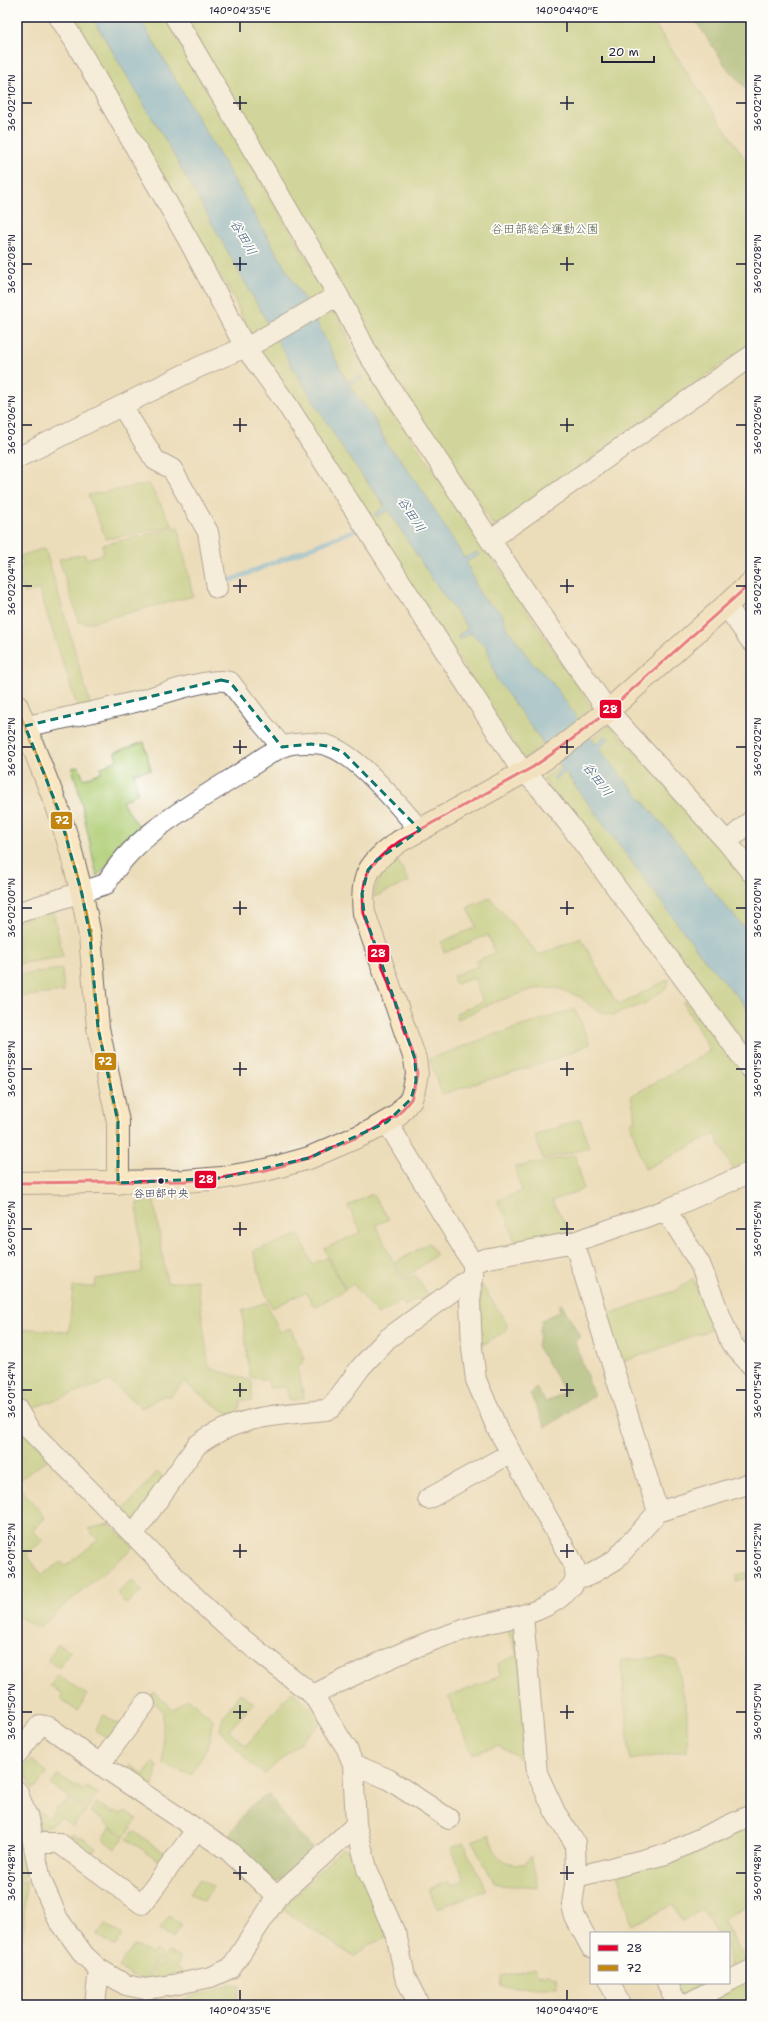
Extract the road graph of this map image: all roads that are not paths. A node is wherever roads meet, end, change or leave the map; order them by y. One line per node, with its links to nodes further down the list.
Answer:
1 (59, 17): 4 (street)
2 (175, 17): 3 (street)
3 (335, 297): 4 (street); 8 (street)
4 (250, 345): 6 (street); 17 (street)
5 (751, 356): 8 (street)
6 (122, 406): 7 (street); 10 (street)
7 (17, 458)
8 (490, 540): 14 (street)
9 (751, 583): 11 (street)
10 (217, 588)
11 (726, 605): 12 (street); 14 (street)
12 (751, 641)
13 (17, 706): 15 (street)
14 (603, 715): 17 (street); 20 (street)
15 (21, 727): 16 (street); 22 (street)
16 (282, 747): 19 (street); 22 (street)
17 (528, 769): 19 (street); 24 (street)
18 (751, 821): 20 (street)
19 (420, 830): 25 (street)
20 (727, 842): 21 (street)
21 (751, 872)
22 (82, 894): 23 (street); 28 (street)
23 (17, 913)
24 (751, 1069)
25 (387, 1122): 28 (street); 31 (street)
26 (751, 1172): 29 (street)
27 (17, 1182): 28 (street)
28 (118, 1182)
29 (666, 1210): 30 (street); 32 (street)
30 (574, 1242): 31 (street); 37 (street)
31 (473, 1270): 34 (street); 38 (street)
32 (751, 1365)
33 (17, 1409): 38 (street)
34 (511, 1453): 36 (street); 39 (street)
35 (751, 1483): 37 (street)
36 (428, 1499)
37 (658, 1512): 39 (street)
38 (133, 1535): 41 (street)
39 (576, 1578): 40 (street)
40 (524, 1616): 41 (street); 52 (street)
41 (313, 1695): 45 (street)
42 (145, 1704): 44 (street)
43 (17, 1754): 44 (street)
44 (100, 1764): 50 (street)
45 (353, 1764): 48 (street); 49 (street)
46 (17, 1791): 51 (street)
47 (751, 1815): 52 (street)
48 (449, 1819)
49 (356, 1825): 53 (street); 62 (street)
50 (197, 1829): 51 (street); 53 (street)
51 (33, 1843): 55 (street)
52 (576, 1877): 54 (street)
53 (277, 1898): 55 (street)
54 (590, 1945)
55 (99, 1969): 61 (street)
56 (751, 1970): 57 (street)
57 (730, 1980)
58 (610, 1984): 63 (street)
59 (668, 1984): 64 (street)
60 (724, 1984): 65 (street)
61 (95, 2005)
62 (419, 2005)
63 (620, 2005)
64 (678, 2005)
65 (685, 2005)

